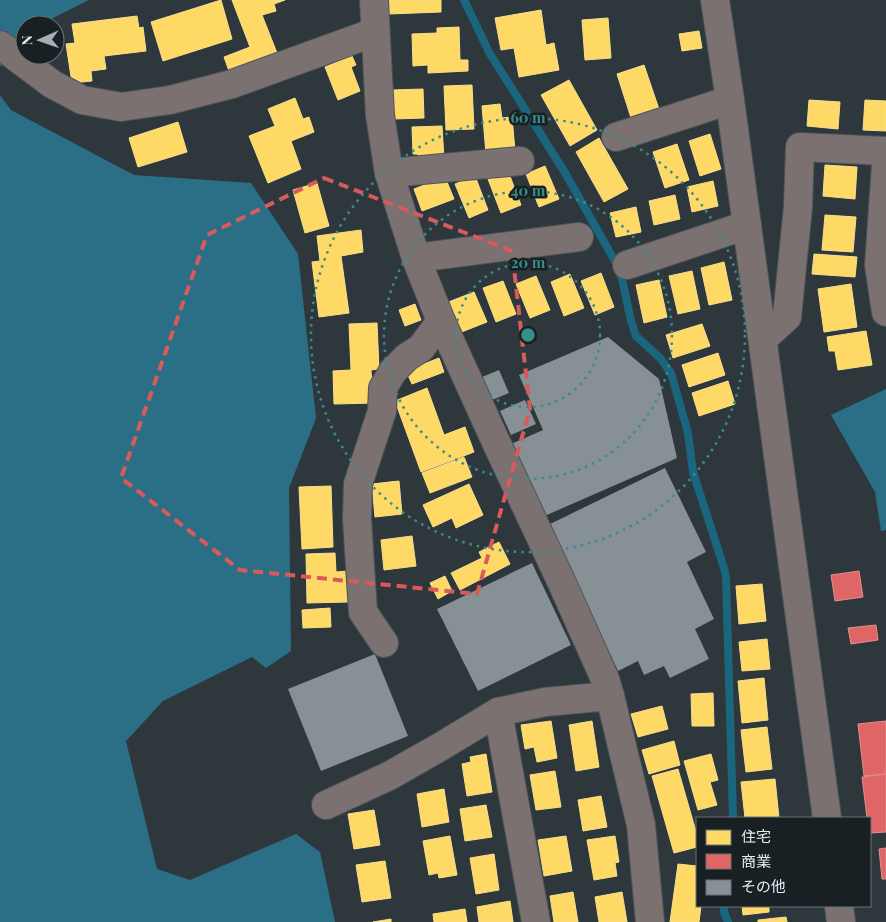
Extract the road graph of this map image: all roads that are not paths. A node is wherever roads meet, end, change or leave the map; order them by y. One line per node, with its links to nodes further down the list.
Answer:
1 (374, 0): 3 (street)
2 (715, 0): 5 (street)
3 (375, 32): 4 (street); 10 (street)
4 (0, 46)
5 (730, 100): 6 (street); 11 (street)
6 (616, 137)
7 (886, 150): 17 (street)
8 (520, 161): 10 (street)
9 (886, 164): 15 (street)
10 (389, 173): 13 (street)
11 (747, 225): 14 (street); 17 (street)
12 (579, 237): 13 (street)
13 (416, 258): 16 (street)
14 (627, 265)
15 (886, 312)
16 (441, 321): 18 (street); 19 (street)
17 (763, 339): 22 (street)
18 (384, 643)
19 (610, 696): 20 (street); 25 (street)
20 (498, 712): 21 (street); 24 (street)
21 (326, 805)
22 (827, 817)
23 (839, 907): 26 (street)
24 (536, 922)
25 (650, 922)
26 (841, 922)

